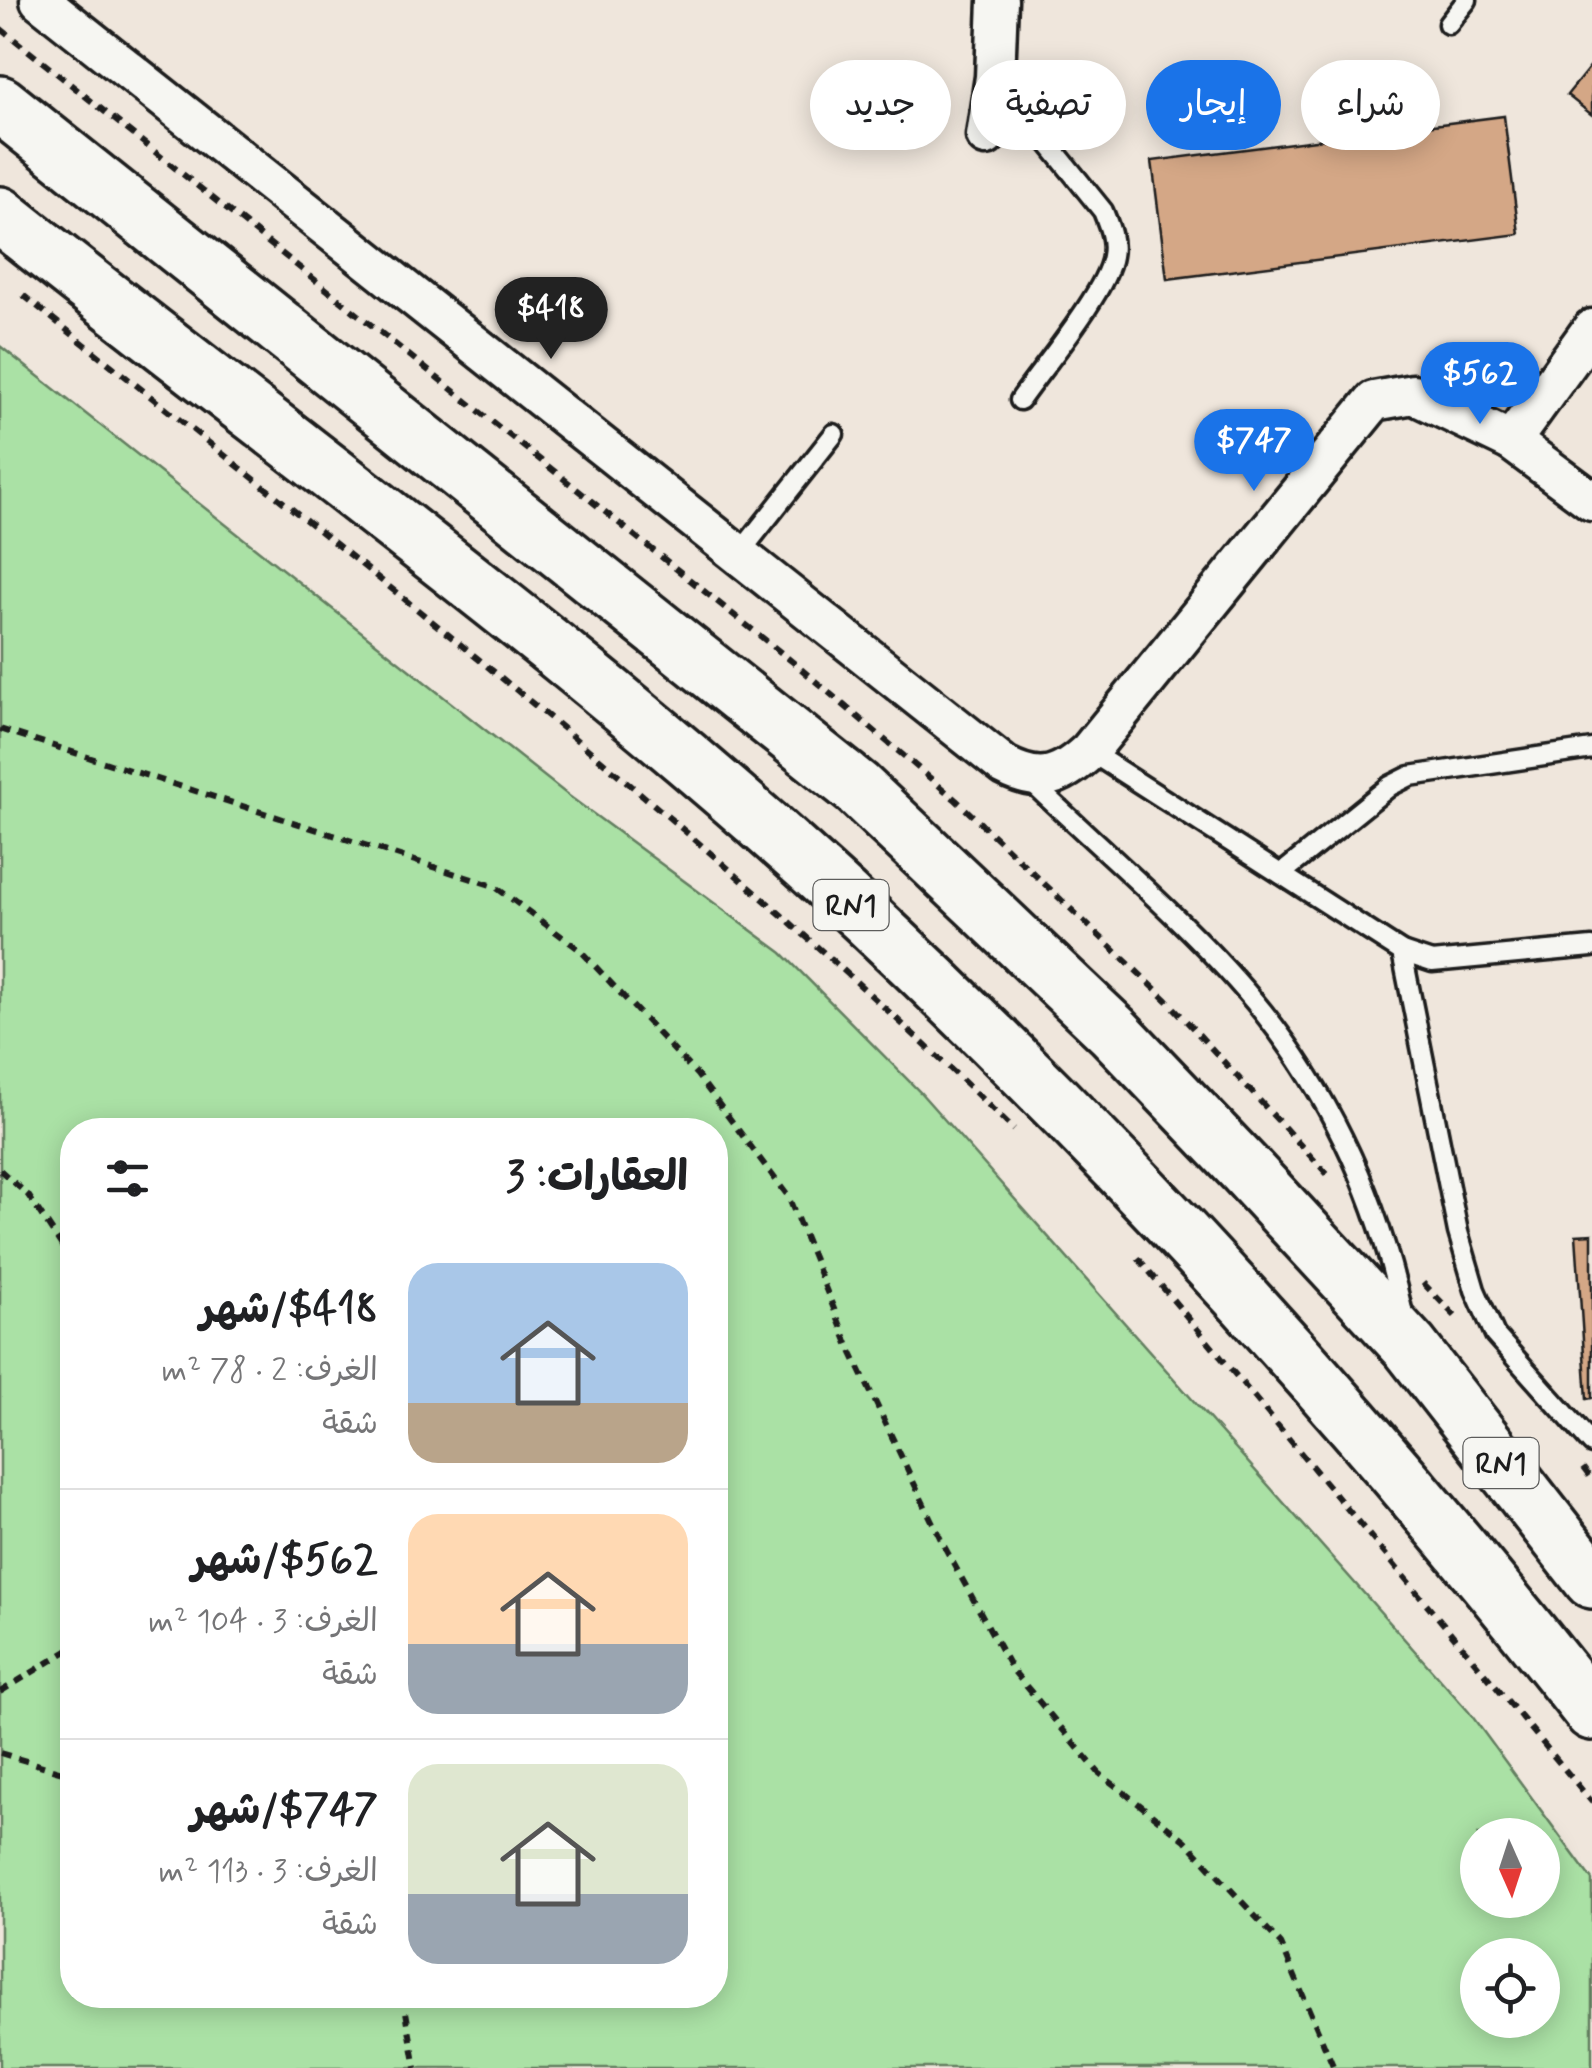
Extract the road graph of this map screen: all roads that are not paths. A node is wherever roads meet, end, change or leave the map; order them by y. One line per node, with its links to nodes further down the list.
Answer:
1 (998, 0): 5 (street)
2 (1467, 0): 4 (lane)
3 (57, 5): 14 (street)
4 (1448, 24)
5 (996, 60)
6 (0, 104): 21 (highway, RN1)
7 (1054, 150): 10 (lane)
8 (0, 214): 24 (highway, RN1)
9 (1592, 329): 12 (street)
10 (1020, 400)
11 (834, 434): 14 (lane)
12 (1510, 441): 13 (street); 16 (street)
13 (1592, 502)
14 (739, 554): 17 (street)
15 (1592, 749): 18 (lane)
16 (1089, 751): 17 (street); 18 (lane)
17 (1026, 777): 21 (lane)
18 (1281, 874): 20 (lane)
19 (1592, 947): 20 (lane)
20 (1402, 952): 22 (lane)
21 (1410, 1347): 23 (highway, RN1)
22 (1592, 1444)
23 (1592, 1580)
24 (1592, 1712)

